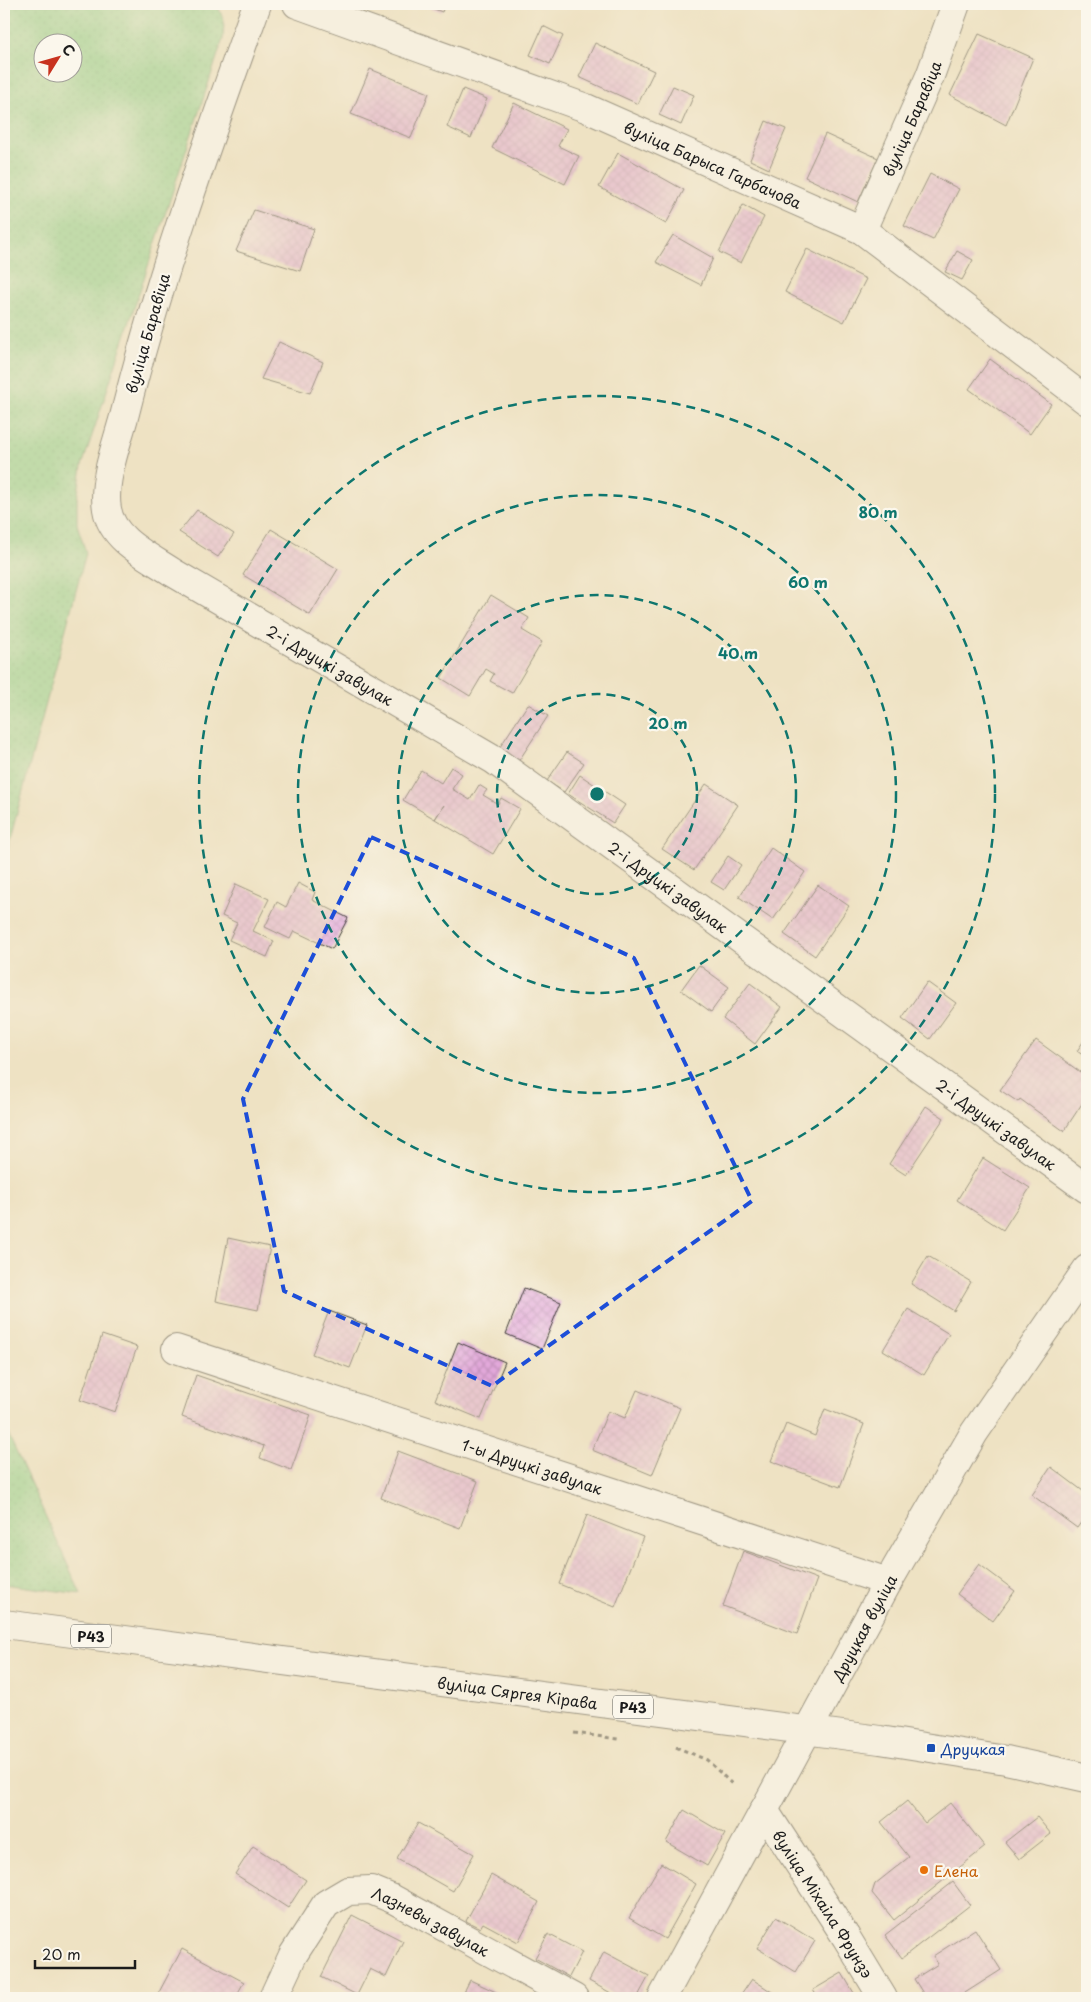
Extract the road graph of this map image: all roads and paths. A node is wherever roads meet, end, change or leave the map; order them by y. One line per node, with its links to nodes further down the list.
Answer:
1 (257, 4): 6 (street, вуліца Баравіца)
2 (297, 4): 4 (street, вуліца Барыса Гарбачова)
3 (956, 4): 4 (street, вуліца Баравіца)
4 (862, 230): 5 (street, вуліца Барыса Гарбачова)
5 (1087, 401)
6 (233, 609): 7 (street, 2-і Друцкі завулак)
7 (1087, 1189)
8 (1087, 1269): 10 (street, Друцкая вуліца)
9 (176, 1350): 10 (street, 1-ы Друцкі завулак)
10 (888, 1582): 12 (street, Друцкая вуліца)
11 (4, 1624): 12 (street, вуліца Сяргея Кірава / Р43)
12 (807, 1730): 16 (street, вуліца Сяргея Кірава / Р43); 18 (street, Друцкая вуліца)
13 (573, 1733): 14 (path)
14 (621, 1740)
15 (669, 1746): 17 (path)
16 (1087, 1778)
17 (734, 1786)
18 (764, 1810): 21 (street, Друцкая вуліца); 22 (street, вуліца Міхаіла Фрунзэ)
19 (273, 1998): 20 (street, Лазневы завулак)
20 (574, 1998)
21 (662, 1998)
22 (883, 1998)

